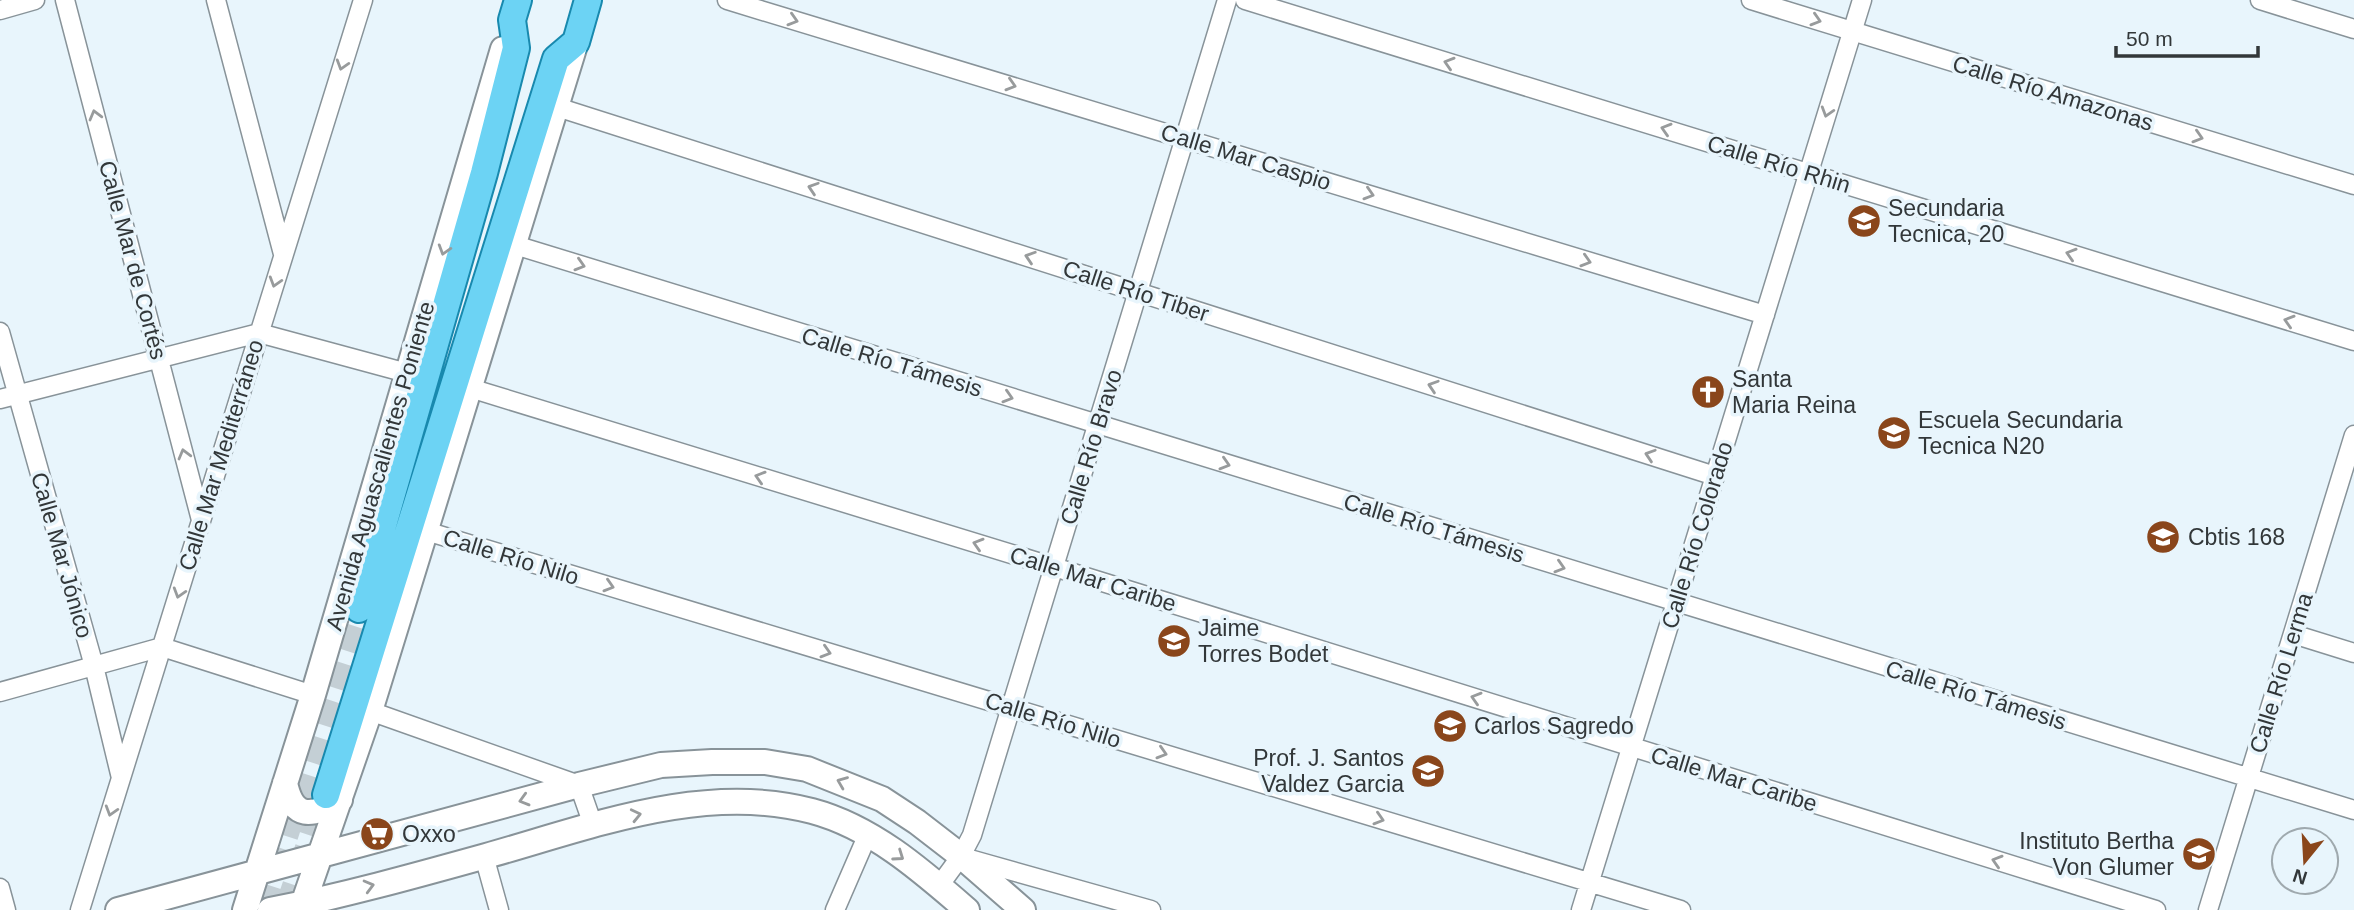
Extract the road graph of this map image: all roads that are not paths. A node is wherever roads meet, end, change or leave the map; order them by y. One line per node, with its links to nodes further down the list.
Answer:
1 (34, 0): 12 (street)
2 (65, 0): 28 (street, Calle Mar de Cortés, one-way to 2)
3 (216, 0): 22 (street)
4 (363, 0): 22 (street, Calle Mar Mediterráneo, one-way to 22)
5 (588, 0): 16 (main road, Avenida Aguascalientes Poniente)
6 (727, 0): 18 (street, Calle Mar Caspio, one-way to 18)
7 (1227, 0): 18 (street, Calle Río Bravo)
8 (1245, 0): 19 (street, Calle Río Rhin, one-way to 8)
9 (1751, 0): 15 (street, Calle Río Amazonas, one-way to 15)
10 (1862, 0): 15 (street, Calle Río Colorado)
11 (2260, 0): 14 (street)
12 (0, 10)
13 (515, 10): 29 (main road, Avenida Aguascalientes Poniente, one-way to 29); 41 (main road, Avenida Aguascalientes Poniente)
14 (2354, 29)
15 (1852, 31): 19 (street, Calle Río Colorado, one-way to 19); 20 (street, Calle Río Amazonas, one-way to 20)
16 (576, 41): 17 (main road, Avenida Aguascalientes Poniente); 55 (main road, Avenida Aguascalientes Poniente)
17 (557, 107): 21 (main road, Avenida Aguascalientes Poniente); 23 (street, Calle Río Tiber, one-way to 17)
18 (1185, 138): 23 (street, Calle Río Bravo); 24 (street, Calle Mar Caspio, one-way to 24)
19 (1808, 173): 24 (street, Calle Río Colorado); 27 (street, Calle Río Rhin, one-way to 19)
20 (2354, 186)
21 (514, 245): 30 (main road, Avenida Aguascalientes Poniente); 32 (street, Calle Río Támesis, one-way to 32)
22 (284, 255): 26 (street, Calle Mar Mediterráneo, one-way to 26)
23 (1138, 291): 32 (street, Calle Río Bravo); 34 (street, Calle Río Tiber, one-way to 23)
24 (1765, 316): 34 (street, Calle Río Colorado)
25 (0, 332): 31 (street, Calle Mar Jónico)
26 (259, 334): 28 (street); 29 (street); 37 (street, Calle Mar Mediterráneo)
27 (2354, 341)
28 (159, 359): 31 (street); 37 (street, Calle Mar de Cortés, one-way to 28)
29 (407, 373): 47 (main road, Avenida Aguascalientes Poniente)
30 (470, 388): 38 (main road, Avenida Aguascalientes Poniente); 39 (street, Calle Mar Caribe, one-way to 30)
31 (8, 397): 45 (street, Calle Mar Jónico)
32 (1097, 425): 39 (street, Calle Río Bravo); 40 (street, Calle Río Támesis, one-way to 40)
33 (2354, 436): 35 (street, Calle Río Lerma)
34 (1715, 475): 40 (street, Calle Río Colorado)
35 (2336, 494): 36 (street); 42 (street, Calle Río Lerma)
36 (2354, 499)
37 (201, 520): 43 (street, Calle Mar Mediterráneo, one-way to 43)
38 (426, 531): 48 (street, Calle Río Nilo, one-way to 48); 49 (main road, Avenida Aguascalientes Poniente)
39 (1054, 567): 48 (street, Calle Río Bravo); 50 (street, Calle Mar Caribe, one-way to 39)
40 (1676, 603): 50 (street, Calle Río Colorado); 51 (street, Calle Río Támesis)
41 (359, 609)
42 (2293, 634): 44 (street); 51 (street, Calle Río Lerma)
43 (162, 647): 45 (street); 47 (street); 52 (street, Calle Mar Mediterráneo)
44 (2354, 653)
45 (94, 666): 46 (street); 52 (street, Calle Mar Jónico)
46 (0, 692)
47 (313, 695): 53 (main road, Avenida Aguascalientes Poniente)
48 (1011, 707): 60 (street, Calle Río Bravo); 63 (street, Calle Río Nilo, one-way to 63)
49 (370, 711): 54 (street); 55 (main road, Avenida Aguascalientes Poniente)
50 (1632, 747): 63 (street, Calle Río Colorado); 79 (street, Calle Mar Caribe, one-way to 50)
51 (2249, 778): 56 (street, Calle Río Támesis); 80 (street, Calle Río Lerma)
52 (121, 779): 68 (street, Calle Mar Mediterráneo, one-way to 68)
53 (285, 783): 55 (main road); 62 (main road, Avenida Aguascalientes Poniente)
54 (579, 785): 57 (street); 60 (main road, one-way to 54); 61 (main road, one-way to 61)
55 (333, 797): 61 (main road, Avenida Aguascalientes Poniente)
56 (2354, 810)
57 (593, 825): 58 (main road, one-way to 58); 59 (main road)
58 (868, 834): 64 (main road, one-way to 64); 73 (street)
59 (484, 856): 66 (main road, one-way to 59); 72 (street)
60 (961, 856): 64 (street, Calle Río Bravo); 75 (main road); 76 (street)
61 (320, 857): 62 (main road); 66 (main road, Avenida Aguascalientes Poniente)
62 (256, 874): 69 (main road); 70 (main road, Avenida Aguascalientes Poniente)
63 (1590, 882): 77 (street, Calle Río Colorado); 78 (street, Calle Río Nilo)
64 (939, 886): 74 (main road)
65 (0, 888): 67 (street)
66 (302, 907): 71 (main road)
67 (6, 910)
68 (80, 910)
69 (118, 910)
70 (245, 910)
71 (270, 910)
72 (499, 910)
73 (835, 910)
74 (967, 910)
75 (1023, 910)
76 (1151, 910)
77 (1581, 910)
78 (1681, 910)
79 (2156, 910)
80 (2208, 910)

